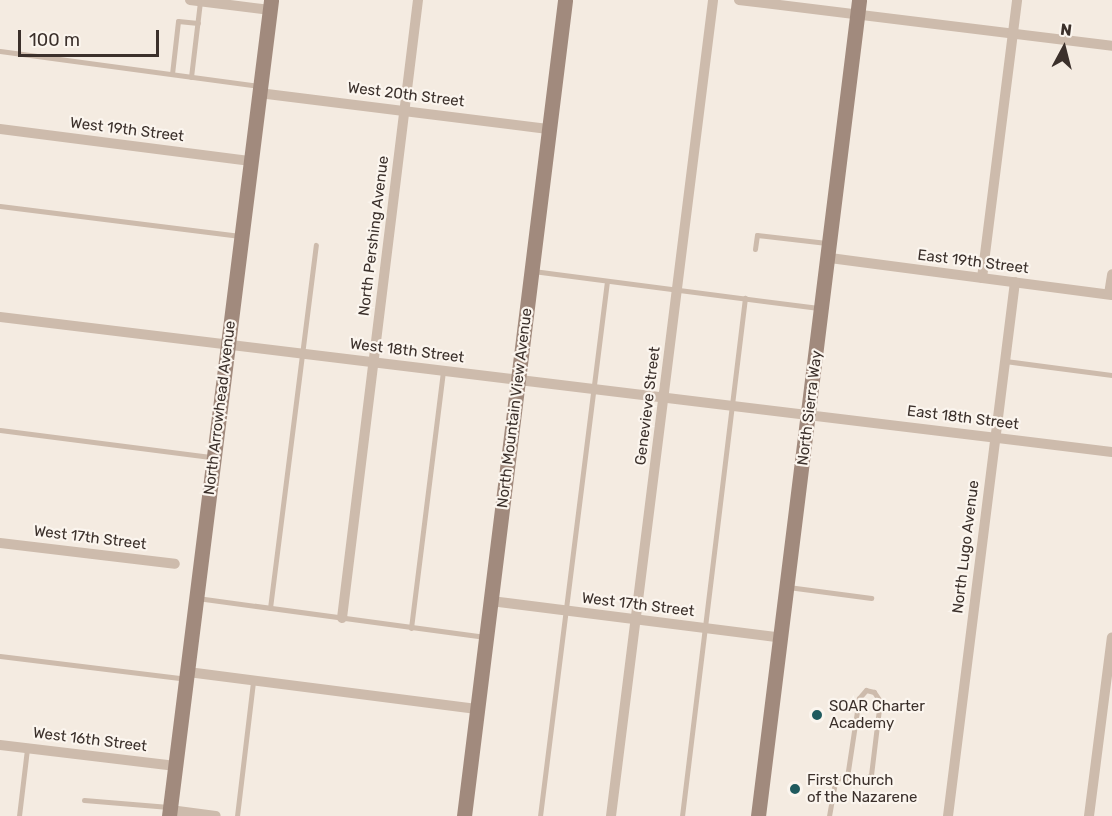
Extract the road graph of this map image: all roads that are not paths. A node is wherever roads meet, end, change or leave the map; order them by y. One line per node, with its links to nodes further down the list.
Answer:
1 (197, 0): 7 (street); 9 (lane)
2 (418, 0): 16 (street, North Pershing Avenue)
3 (566, 0): 18 (street, North Mountain View Avenue)
4 (713, 0): 30 (street, Genevieve Street)
5 (739, 0): 8 (street)
6 (1017, 0): 10 (street)
7 (270, 5): 15 (street, North Arrowhead Avenue)
8 (858, 8): 10 (street); 24 (street, North Sierra Way)
9 (198, 23): 13 (lane); 14 (lane)
10 (1013, 34): 11 (street); 27 (street)
11 (1112, 46)
12 (0, 51): 13 (lane)
13 (172, 74): 14 (lane)
14 (191, 77): 15 (lane)
15 (260, 89): 16 (street, West 20th Street); 19 (street, North Arrowhead Avenue)
16 (404, 110): 18 (street, West 20th Street); 38 (street, North Pershing Avenue)
17 (0, 129): 19 (street, West 19th Street)
18 (550, 129): 25 (street, North Mountain View Avenue)
19 (251, 161): 21 (street, North Arrowhead Avenue)
20 (0, 206): 21 (lane)
21 (242, 236): 35 (street, North Arrowhead Avenue)
22 (315, 245): 36 (lane)
23 (755, 249): 24 (lane)
24 (831, 251): 27 (street, East 19th Street); 33 (street, North Sierra Way)
25 (532, 271): 28 (lane); 41 (street, North Mountain View Avenue)
26 (1112, 274): 31 (street)
27 (982, 278): 29 (street, East 19th Street)
28 (607, 281): 30 (lane); 42 (lane)
29 (1016, 282): 31 (street, East 19th Street); 37 (street, North Lugo Avenue)
30 (678, 290): 32 (lane); 43 (street, Genevieve Street)
31 (1111, 294)
32 (745, 298): 33 (lane); 44 (lane)
33 (823, 309): 45 (street, North Sierra Way)
34 (0, 317): 35 (street, West 18th Street)
35 (228, 344): 36 (street, West 18th Street); 49 (street, North Arrowhead Avenue)
36 (302, 353): 38 (street, West 18th Street); 56 (lane)
37 (1005, 361): 40 (lane); 47 (street, North Lugo Avenue)
38 (374, 362): 39 (street, West 18th Street); 58 (street, North Pershing Avenue)
39 (443, 370): 41 (street, West 18th Street); 60 (lane)
40 (1112, 375)
41 (518, 379): 42 (street, West 18th Street); 55 (street, North Mountain View Avenue)
42 (594, 388): 43 (street, West 18th Street); 57 (lane)
43 (664, 397): 44 (street, West 18th Street); 59 (street, Genevieve Street)
44 (733, 405): 45 (street, West 18th Street); 61 (lane)
45 (809, 414): 47 (street, East 18th Street); 52 (street, North Sierra Way)
46 (0, 430): 49 (lane)
47 (994, 437): 48 (street, East 18th Street); 85 (street, North Lugo Avenue)
48 (1112, 452)
49 (213, 457): 53 (street, North Arrowhead Avenue)
50 (0, 543): 51 (street, West 17th Street)
51 (175, 564)
52 (788, 587): 54 (lane); 64 (street, North Sierra Way)
53 (197, 598): 56 (lane); 66 (street, North Arrowhead Avenue)
54 (871, 598)
55 (491, 601): 57 (street, West 17th Street); 62 (street, North Mountain View Avenue)
56 (270, 608): 58 (lane)
57 (566, 610): 59 (street, West 17th Street); 80 (lane)
58 (342, 618): 60 (lane)
59 (635, 619): 61 (street, West 17th Street); 81 (street, Genevieve Street)
60 (411, 628): 62 (lane)
61 (706, 628): 64 (street, West 17th Street); 82 (lane)
62 (486, 637): 69 (street, North Mountain View Avenue)
63 (1112, 637): 67 (street)
64 (782, 638): 83 (street, North Sierra Way)
65 (0, 656): 66 (lane)
66 (187, 675): 68 (street); 72 (street, North Arrowhead Avenue)
67 (1110, 678): 86 (street)
68 (253, 680): 69 (street); 78 (lane)
69 (477, 710): 79 (street, North Mountain View Avenue)
70 (0, 745): 71 (street, West 16th Street)
71 (27, 748): 72 (street, West 16th Street); 76 (lane)
72 (176, 766): 75 (street, North Arrowhead Avenue)
73 (848, 777): 73 (lane); 84 (lane)
74 (84, 800): 75 (lane)
75 (170, 811): 77 (street)
76 (19, 816)
77 (216, 816)
78 (237, 816)
79 (464, 816)
80 (540, 816)
81 (611, 816)
82 (682, 816)
83 (758, 816)
84 (828, 816)
85 (948, 816)
86 (1089, 816)

